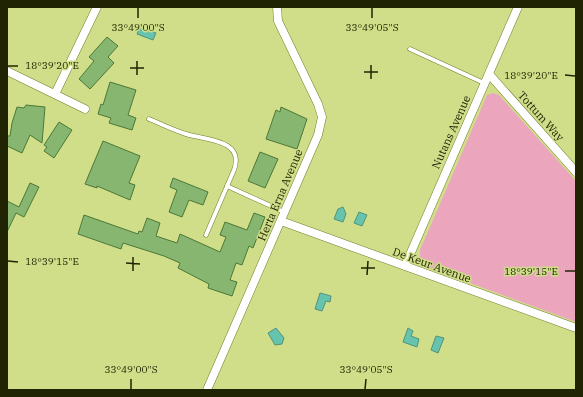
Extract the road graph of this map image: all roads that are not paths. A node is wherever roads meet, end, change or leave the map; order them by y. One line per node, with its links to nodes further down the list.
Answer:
1 (97, 7): 8 (street)
2 (277, 7): 13 (street, Herta Erna Avenue)
3 (518, 7): 6 (street, Nutans Avenue)
4 (410, 49): 7 (lane)
5 (7, 72): 8 (street)
6 (489, 74): 7 (street, Nutans Avenue); 11 (street, Tottum Way)
7 (485, 84): 16 (street, Nutans Avenue)
8 (55, 94): 9 (street)
9 (85, 109)
10 (149, 119): 12 (lane)
11 (576, 172)
12 (227, 186): 13 (lane); 15 (lane)
13 (284, 212): 14 (street, Herta Erna Avenue)
14 (281, 221): 16 (street, De Keur Avenue); 18 (street, Herta Erna Avenue)
15 (206, 235)
16 (405, 266): 17 (street, De Keur Avenue)
17 (576, 328)
18 (207, 390)

